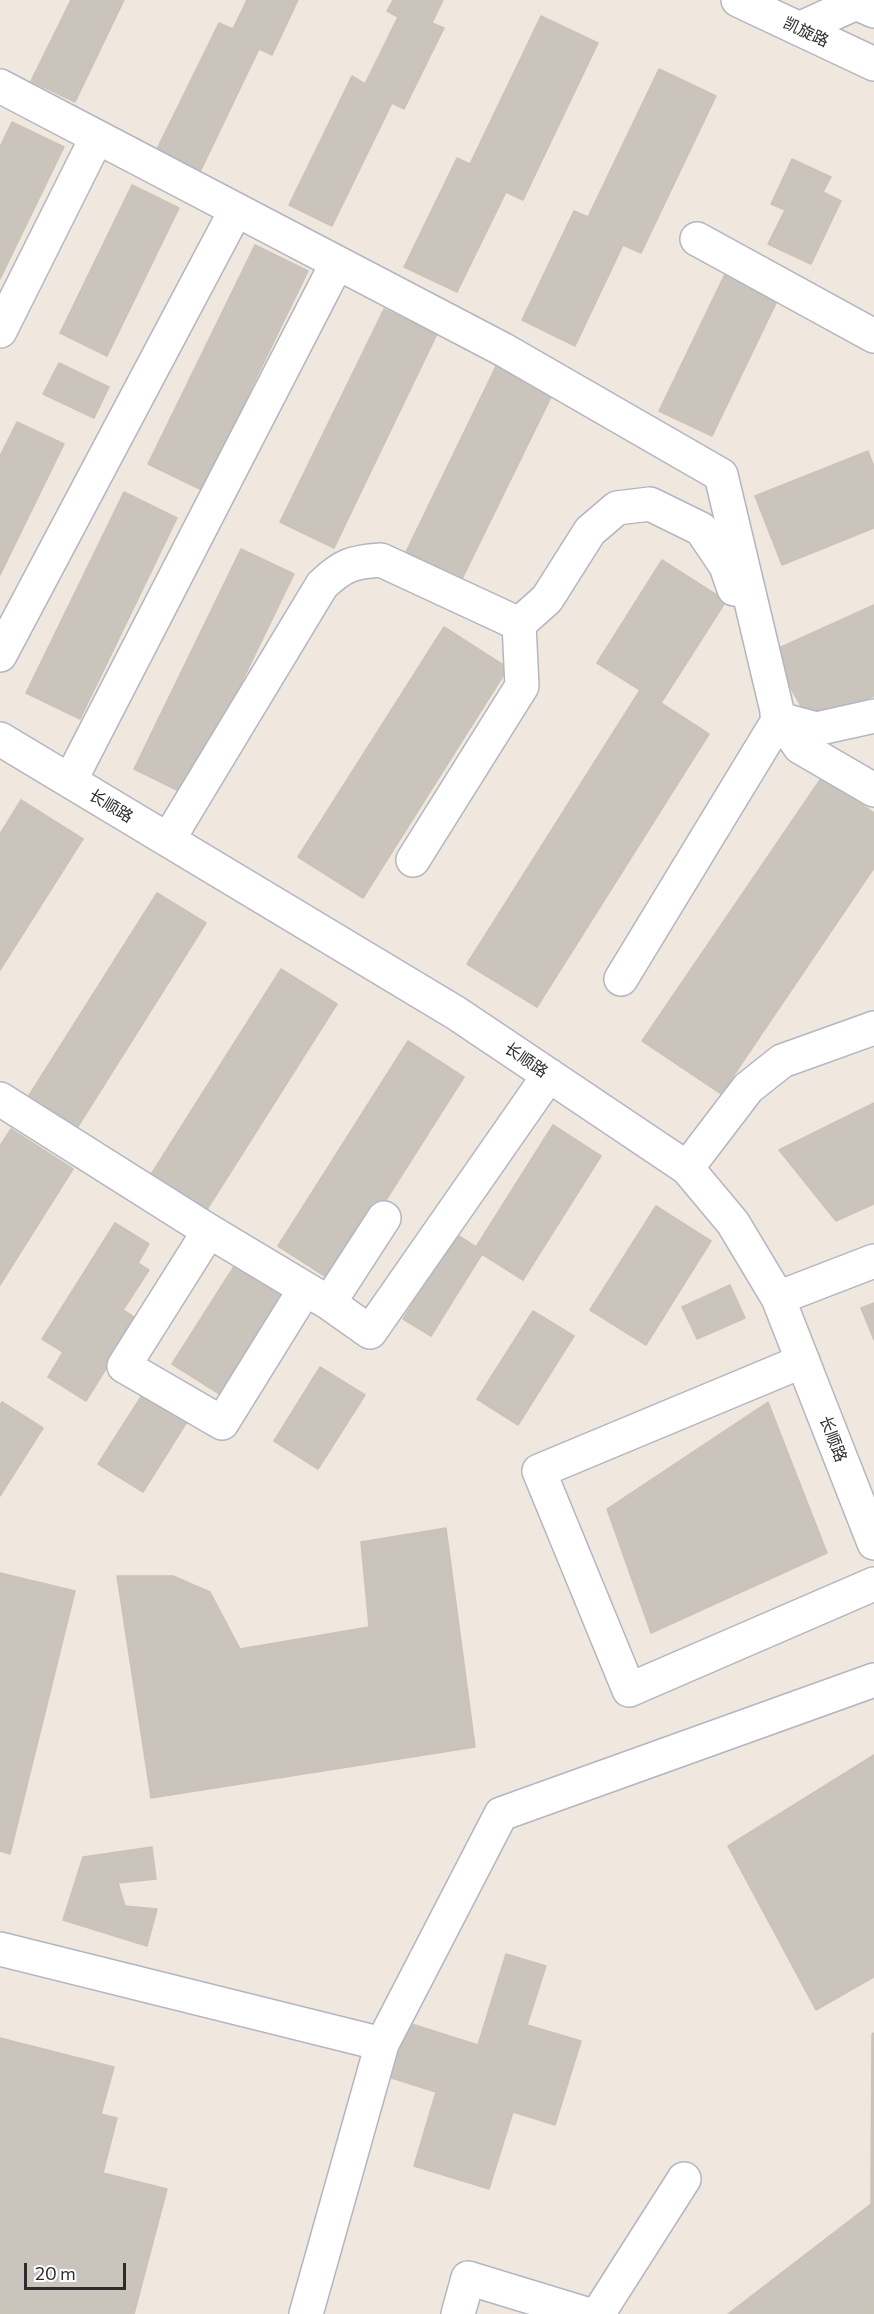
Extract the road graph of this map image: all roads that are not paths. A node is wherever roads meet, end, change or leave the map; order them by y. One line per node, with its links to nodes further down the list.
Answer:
1 (738, 0): 3 (street, 凯旋路)
2 (874, 11): 3 (street)
3 (800, 29): 4 (street, 凯旋路)
4 (874, 64)
5 (0, 86): 6 (street)
6 (97, 137): 7 (street); 10 (street)
7 (236, 210): 9 (street); 13 (street)
8 (696, 239): 11 (street)
9 (337, 263): 15 (street); 17 (street)
10 (0, 331)
11 (874, 336)
12 (519, 624): 15 (street); 19 (street); 20 (street)
13 (0, 655)
14 (874, 716): 15 (street)
15 (779, 718): 18 (street); 21 (street)
16 (0, 739): 17 (street, 长顺路)
17 (70, 782): 19 (street, 长顺路)
18 (874, 790)
19 (168, 840): 23 (street, 长顺路)
20 (413, 860)
21 (621, 979)
22 (874, 1028): 25 (street)
23 (549, 1075): 25 (street, 长顺路); 29 (street)
24 (0, 1099): 27 (street)
25 (687, 1168): 30 (street, 长顺路)
26 (384, 1218): 29 (street)
27 (209, 1231): 29 (street); 29 (street)
28 (874, 1261): 30 (street)
29 (317, 1296)
30 (778, 1298): 31 (street, 长顺路)
31 (803, 1361): 32 (street, 长顺路); 33 (street)
32 (874, 1543)
33 (874, 1584)
34 (874, 1680): 36 (street)
35 (0, 1949): 36 (street)
36 (382, 2044): 38 (street)
37 (684, 2179): 41 (street)
38 (306, 2314)
39 (458, 2314): 40 (street)
40 (586, 2314)
41 (598, 2314)

